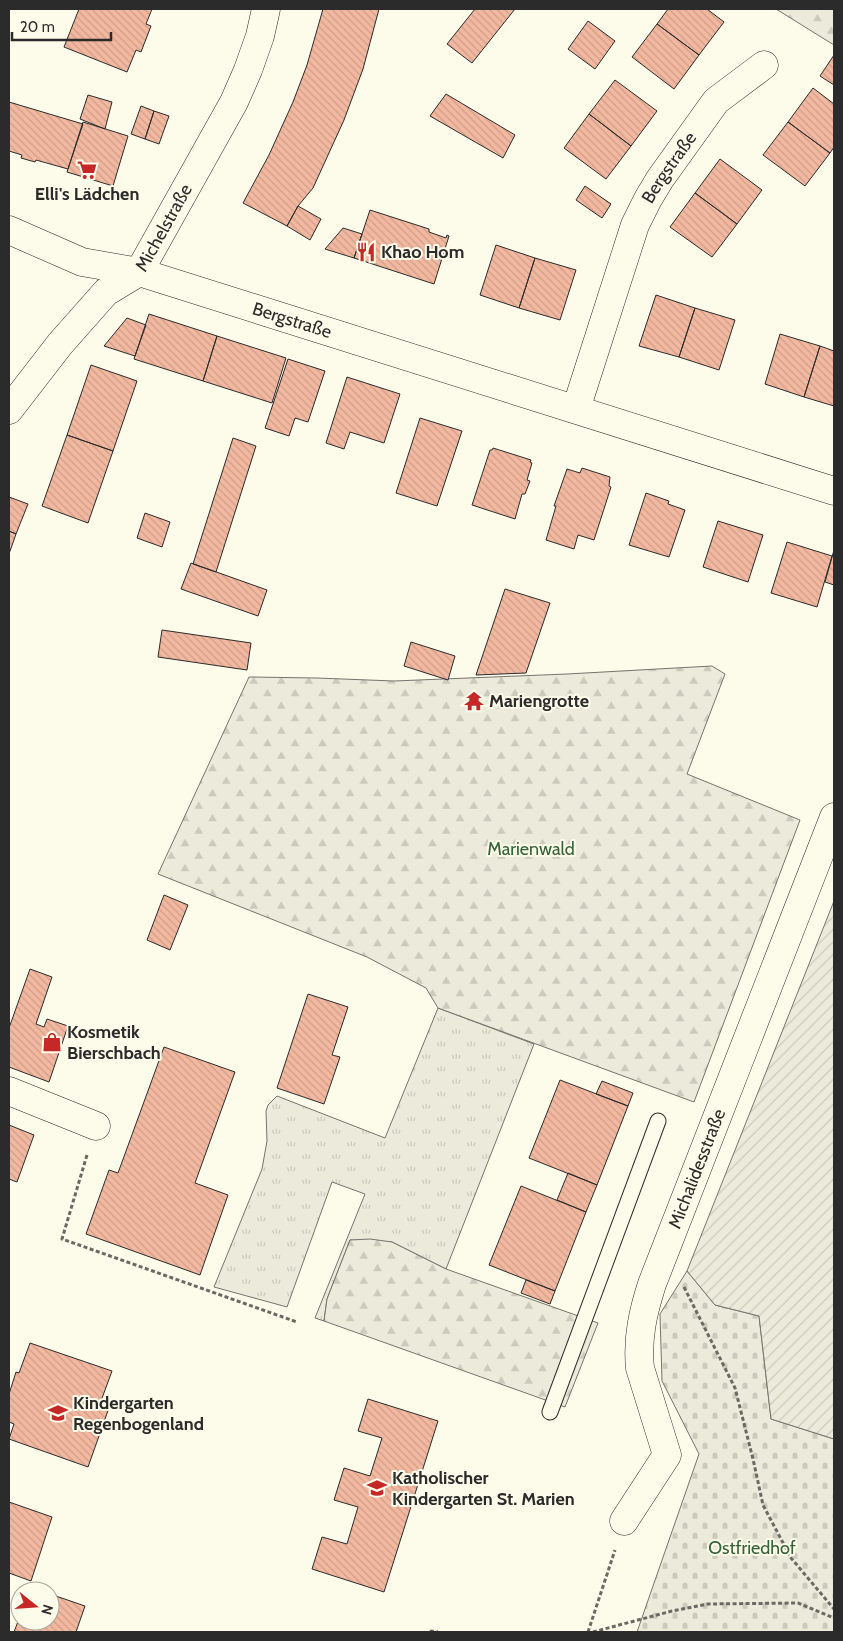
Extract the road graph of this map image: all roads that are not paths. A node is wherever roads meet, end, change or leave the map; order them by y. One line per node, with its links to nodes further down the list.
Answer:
1 (266, 9): 4 (street, Michelstraße)
2 (764, 65): 6 (street, Bergstraße)
3 (9, 230): 4 (street, Bergstraße)
4 (139, 272): 5 (street, Michelstraße); 6 (street, Bergstraße)
5 (9, 410)
6 (576, 410): 7 (street, Bergstraße)
7 (834, 491)
8 (834, 817): 13 (street, Michalidesstraße)
9 (9, 1091): 11 (street)
10 (658, 1121): 12 (lane)
11 (96, 1126)
12 (550, 1412)
13 (624, 1521)

